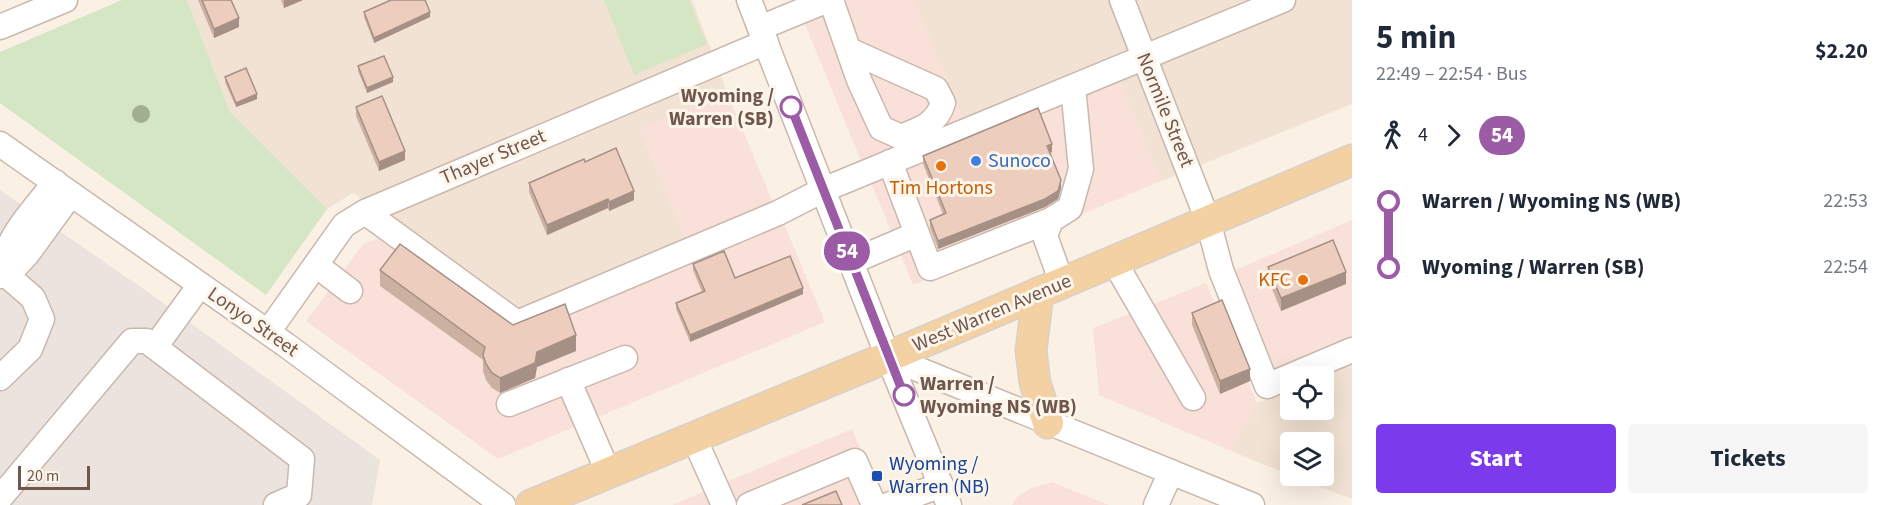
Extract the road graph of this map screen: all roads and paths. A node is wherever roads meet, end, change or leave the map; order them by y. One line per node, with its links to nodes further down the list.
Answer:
1 (65, 0): 6 (street)
2 (749, 0): 7 (street)
3 (829, 0): 7 (street, Thayer Street); 8 (street)
4 (1122, 0): 9 (street, Normile Street)
5 (1282, 0): 9 (street)
6 (0, 27)
7 (763, 35): 15 (street); 16 (street, Thayer Street)
8 (849, 50)
9 (1144, 57): 10 (street); 18 (street, Normile Street)
10 (1073, 87): 13 (street); 17 (street)
11 (0, 144): 14 (street, Lonyo Street)
12 (1352, 160): 18 (main road, West Warren Avenue)
13 (890, 162): 15 (street); 19 (street)
14 (63, 188): 23 (street); 24 (street, Lonyo Street)
15 (823, 190): 16 (street); 21 (street)
16 (365, 212): 22 (street, Thayer Street)
17 (1051, 220): 19 (street); 25 (street)
18 (1208, 220): 20 (main road, West Warren Avenue); 29 (street, Normile Street)
19 (917, 234): 21 (street)
20 (1114, 261): 25 (main road, West Warren Avenue); 34 (street)
21 (851, 262): 30 (street)
22 (316, 265): 26 (street); 27 (street, Thayer Street)
23 (2, 274): 32 (street)
24 (200, 285): 27 (street, Lonyo Street); 28 (street)
25 (1050, 288): 30 (main road, West Warren Avenue); 36 (main road)
26 (350, 291)
27 (268, 332): 44 (street, Lonyo Street)
28 (155, 347): 41 (street); 43 (street)
29 (1352, 350)
30 (888, 357): 36 (street); 37 (main road, West Warren Avenue); 40 (street)
31 (624, 358): 33 (street)
32 (0, 378)
33 (568, 380): 35 (street); 39 (street)
34 (1193, 398)
35 (509, 404)
36 (1048, 423): 38 (street)
37 (694, 438): 39 (main road, West Warren Avenue); 46 (street)
38 (1172, 472): 50 (street); 51 (street)
39 (609, 474): 42 (main road, West Warren Avenue)
40 (945, 495): 49 (street)
41 (0, 498)
42 (563, 499): 45 (main road, West Warren Avenue)
43 (276, 505)
44 (503, 505)
45 (531, 505)
46 (724, 505)
47 (749, 505): 48 (street)
48 (874, 505)
49 (888, 505)
50 (1156, 505)
51 (1252, 505)

